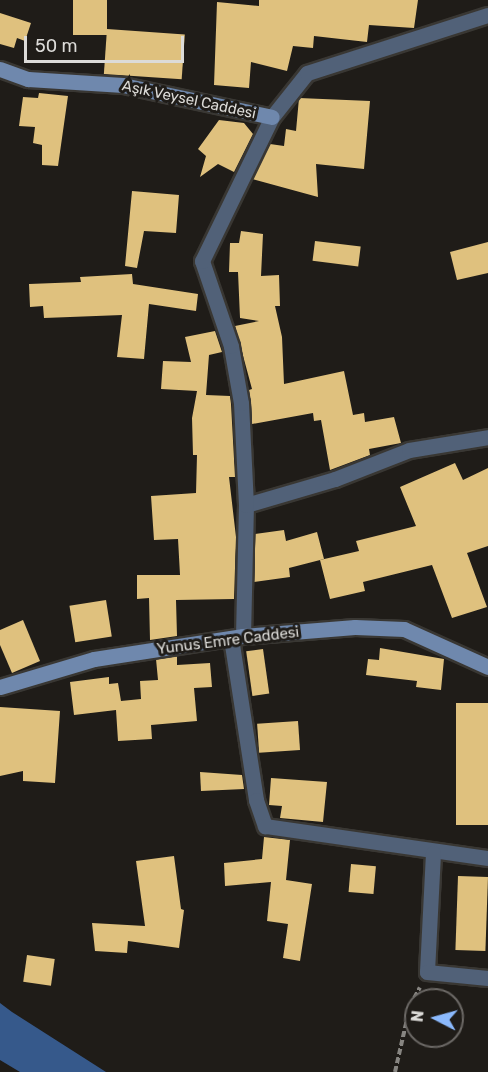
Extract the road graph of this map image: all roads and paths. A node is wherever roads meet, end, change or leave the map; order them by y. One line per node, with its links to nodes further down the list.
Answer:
1 (488, 15): 3 (street)
2 (0, 69): 3 (street, Aşık Veysel Caddesi)
3 (272, 117): 5 (street)
4 (488, 437): 5 (street)
5 (246, 505): 6 (street)
6 (237, 637): 7 (street, Yunus Emre Caddesi); 8 (street, Yunus Emre Caddesi); 9 (street)
7 (488, 667)
8 (0, 687)
9 (433, 853): 10 (street); 11 (street)
10 (488, 858)
11 (427, 972): 12 (street); 13 (path)
12 (488, 978)
13 (395, 1072)

